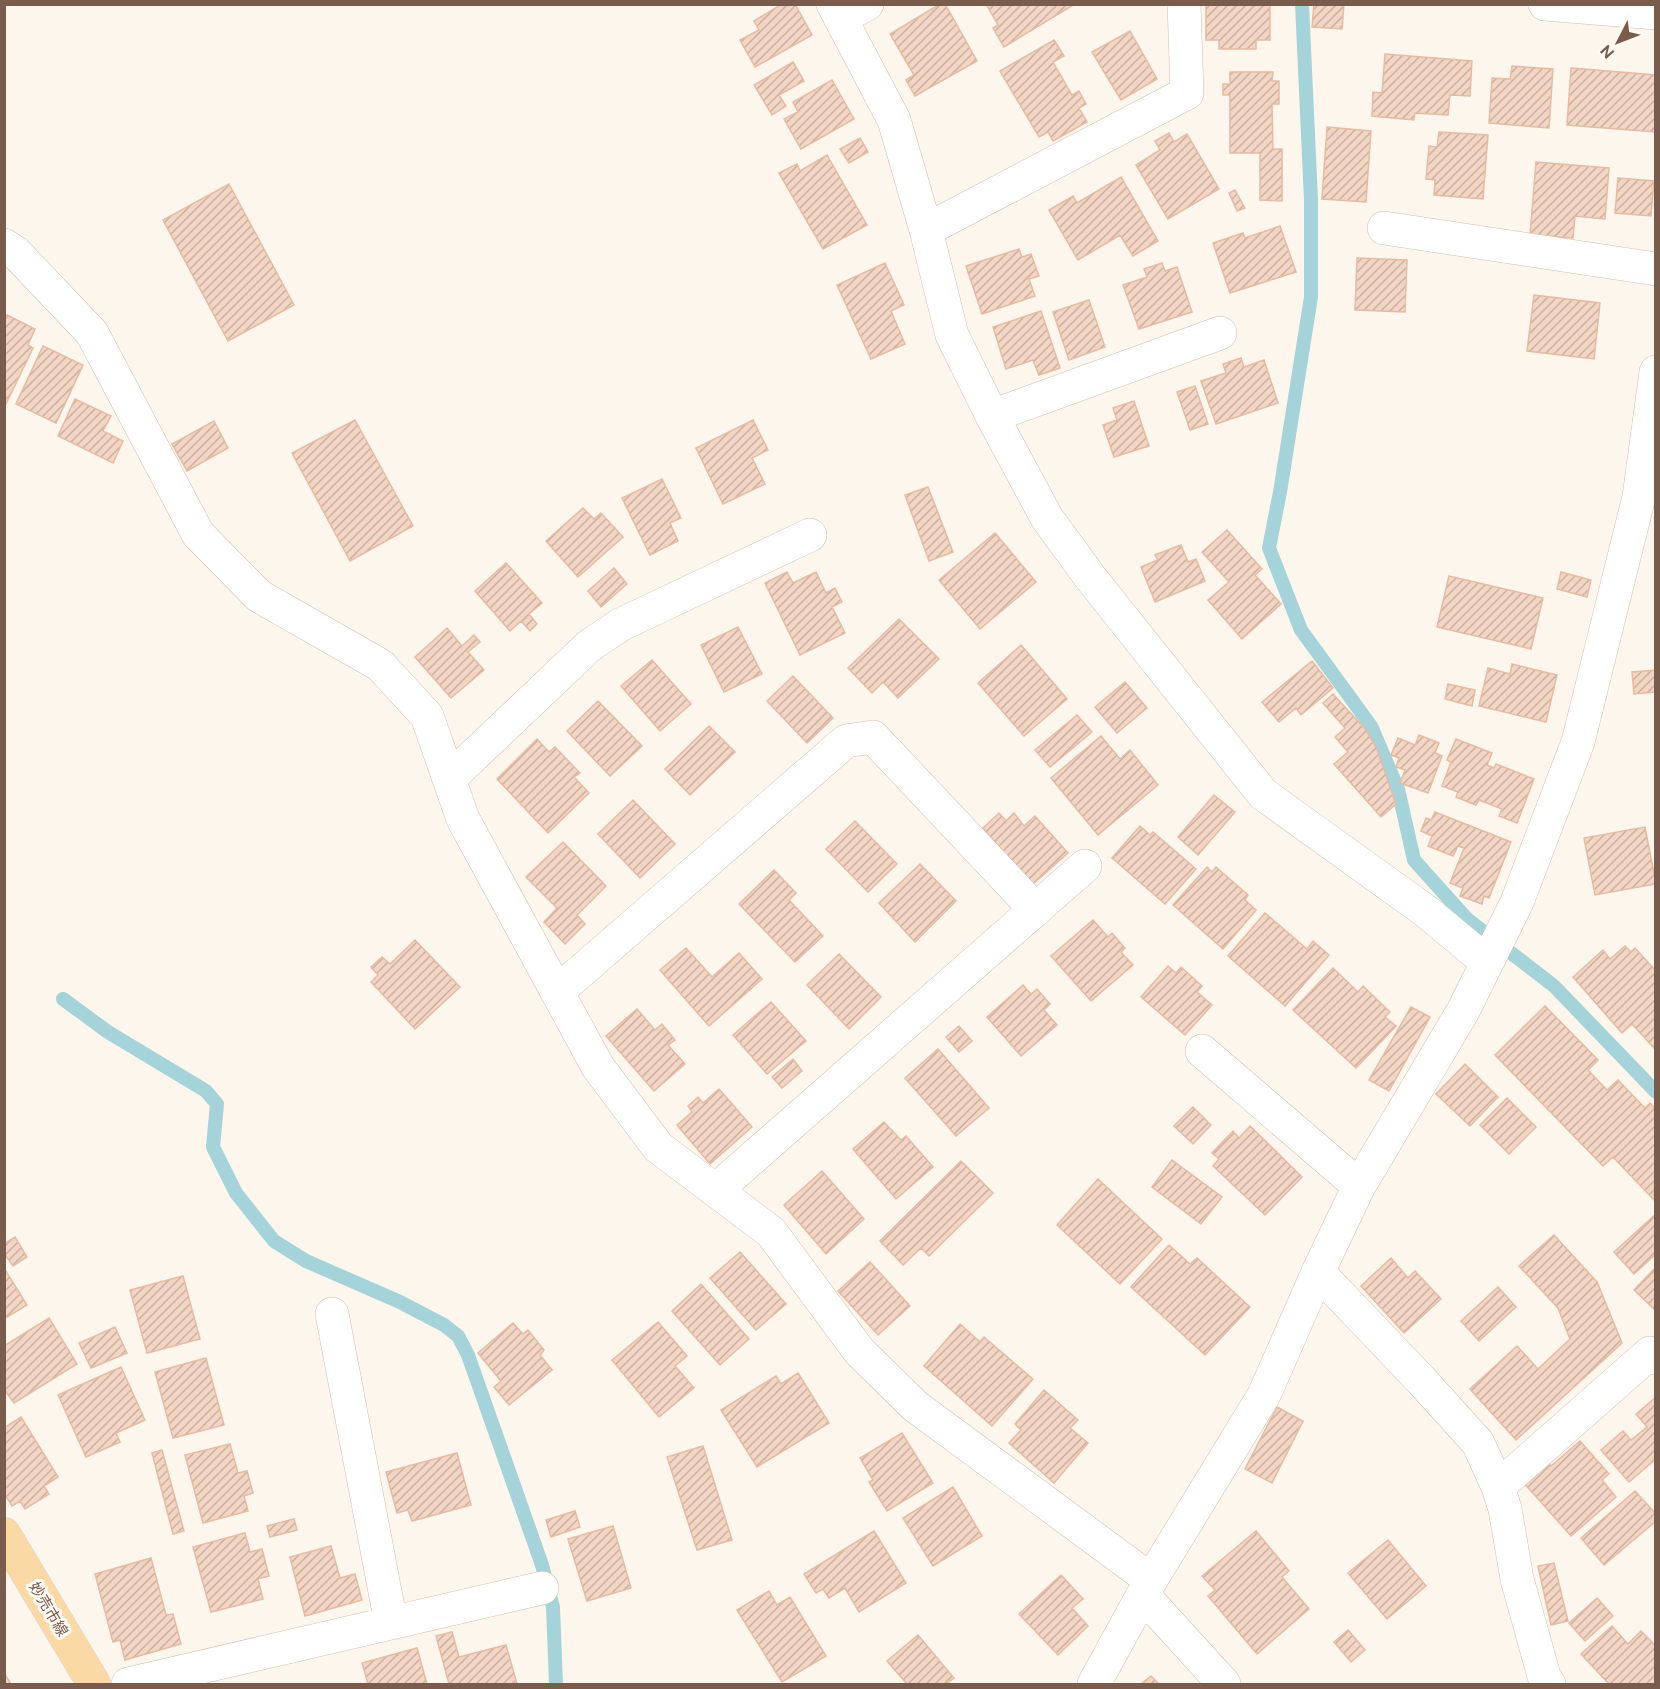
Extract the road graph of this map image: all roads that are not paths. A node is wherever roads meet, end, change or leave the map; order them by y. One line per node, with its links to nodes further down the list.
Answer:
1 (1184, 4): 6 (street)
2 (1545, 4): 4 (street)
3 (847, 9): 6 (street)
4 (1656, 13)
5 (1384, 228): 8 (street)
6 (926, 230): 11 (street)
7 (4, 245): 13 (street)
8 (1656, 269)
9 (1220, 333): 11 (street)
10 (1656, 372): 16 (street)
11 (992, 416): 16 (street)
12 (810, 535): 13 (street)
13 (449, 779): 17 (street)
14 (1085, 866): 15 (street)
15 (1036, 910): 17 (street); 20 (street)
16 (1486, 962): 19 (street)
17 (557, 992): 20 (street)
18 (1202, 1051): 19 (street)
19 (1359, 1186): 21 (street)
20 (716, 1190): 27 (street)
21 (1318, 1272): 24 (street); 27 (street)
22 (332, 1314): 28 (street)
23 (1656, 1358): 24 (street)
24 (1498, 1487): 33 (street)
25 (4, 1534): 29 (main road, 妙売市線)
26 (542, 1588): 28 (street)
27 (1147, 1588): 31 (street); 32 (street)
28 (391, 1623): 30 (street)
29 (94, 1684)
30 (128, 1684)
31 (1094, 1684)
32 (1224, 1684)
33 (1549, 1684)

